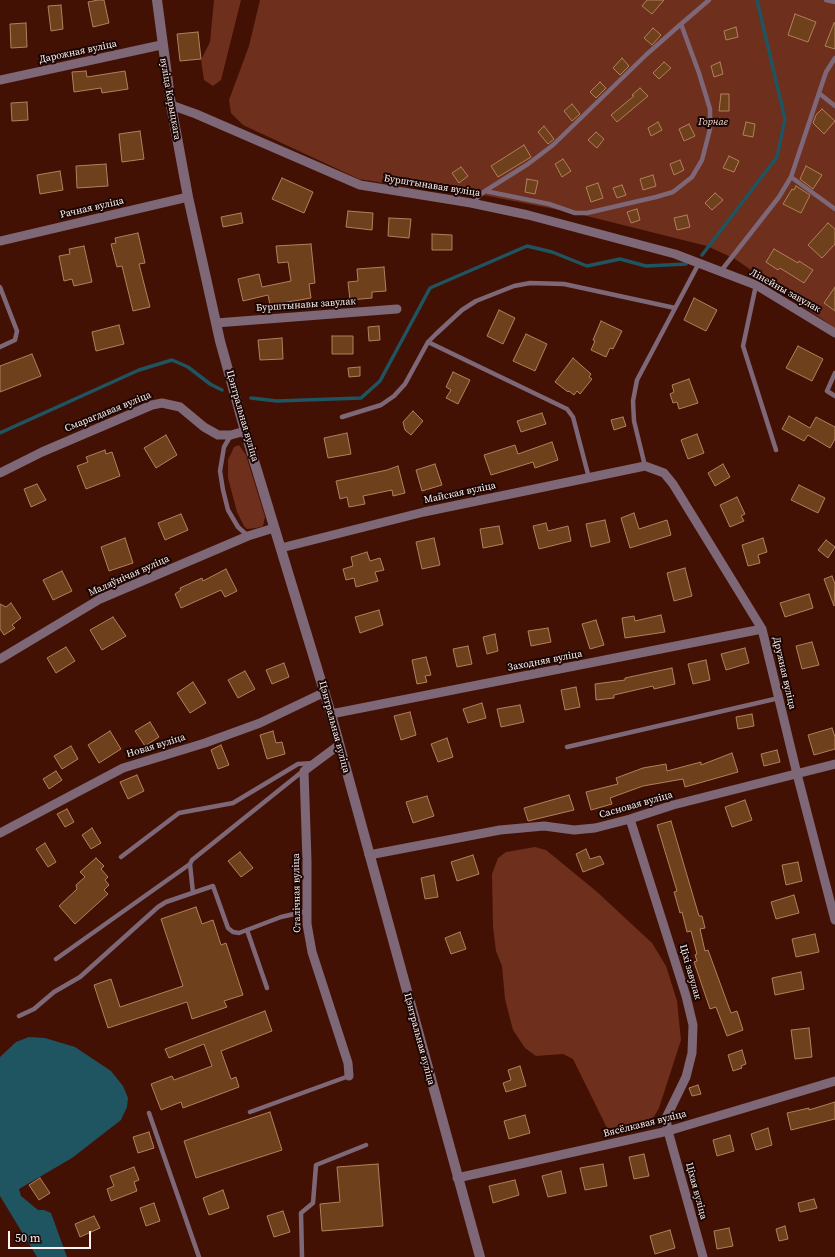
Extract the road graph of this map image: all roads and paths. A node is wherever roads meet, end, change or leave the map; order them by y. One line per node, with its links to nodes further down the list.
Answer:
1 (157, 0): 6 (street, вуліца Карыцкага)
2 (709, 0): 5 (lane)
3 (826, 0): 4 (lane)
4 (835, 2)
5 (681, 24): 13 (lane); 13 (lane)
6 (161, 45): 8 (street, Дарожная вуліца); 10 (street, вуліца Карыцкага)
7 (835, 58): 9 (lane)
8 (0, 80)
9 (820, 94): 11 (lane); 12 (lane)
10 (171, 105): 14 (street, вуліца Карыцкага); 15 (street, Бурштынавая вуліца)
11 (835, 106)
12 (791, 177): 16 (lane); 19 (lane)
13 (485, 191): 15 (lane)
14 (188, 197): 17 (street, Рачная вуліца); 24 (street, Цэнтральная вуліца)
15 (471, 203): 18 (street, Бурштынавая вуліца)
16 (835, 209)
17 (0, 241)
18 (700, 263): 19 (street, Лінейны завулак); 22 (lane)
19 (721, 271): 20 (street, Лінейны завулак)
20 (756, 285): 25 (street, Лінейны завулак); 33 (lane)
21 (0, 287): 27 (lane)
22 (675, 308): 26 (lane); 34 (lane)
23 (397, 310): 24 (street, Бурштынавы завулак)
24 (216, 323): 31 (street, Цэнтральная вуліца)
25 (835, 332)
26 (428, 342): 30 (lane); 36 (lane)
27 (0, 348)
28 (835, 372): 29 (lane)
29 (835, 396)
30 (342, 417)
31 (245, 431): 32 (street, Смарагдавая вуліца); 37 (street, Цэнтральная вуліца)
32 (231, 435): 35 (street, Смарагдавая вуліца); 38 (lane)
33 (776, 450)
34 (645, 466): 36 (street, Майская вуліца); 40 (street, Дружная вуліца)
35 (0, 473)
36 (589, 478): 39 (street, Майская вуліца)
37 (274, 528): 38 (street, Маляўнічая вуліца); 39 (street, Цэнтральная вуліца)
38 (248, 536): 41 (street, Маляўнічая вуліца)
39 (281, 548): 42 (street, Цэнтральная вуліца)
40 (762, 629): 43 (street, Дружная вуліца); 44 (street, Заходняя вуліца)
41 (0, 659)
42 (325, 692): 44 (street, Цэнтральная вуліца); 52 (street, Новая вуліца)
43 (779, 698): 46 (lane); 50 (street, Дружная вуліца)
44 (331, 714): 45 (street, Цэнтральная вуліца)
45 (339, 745): 47 (street); 53 (street, Цэнтральная вуліца)
46 (567, 747)
47 (315, 763): 49 (street); 54 (lane)
48 (835, 764): 50 (street, Сасновая вуліца)
49 (304, 771): 55 (lane); 57 (street, Сталічная вуліца)
50 (797, 774): 51 (street, Сасновая вуліца); 58 (street, Дружная вуліца)
51 (630, 819): 53 (street, Сасновая вуліца); 67 (street, Ціхі завулак)
52 (0, 833)
53 (369, 855): 69 (street, Цэнтральная вуліца)
54 (121, 857)
55 (190, 864): 56 (lane); 60 (lane)
56 (194, 893): 59 (lane); 62 (lane)
57 (307, 911): 59 (lane); 63 (street, Сталічная вуліца)
58 (835, 920)
59 (247, 930): 61 (lane)
60 (56, 959)
61 (267, 988)
62 (18, 1016)
63 (349, 1076): 65 (lane)
64 (835, 1082): 67 (street, Вясёлкавая вуліца)
65 (250, 1112)
66 (149, 1113): 70 (lane)
67 (668, 1131): 69 (street, Вясёлкавая вуліца); 73 (street, Ціхая вуліца)
68 (366, 1145): 71 (lane)
69 (458, 1178): 72 (street, Цэнтральная вуліца)
70 (200, 1257)
71 (302, 1257)
72 (480, 1257)
73 (703, 1257)

